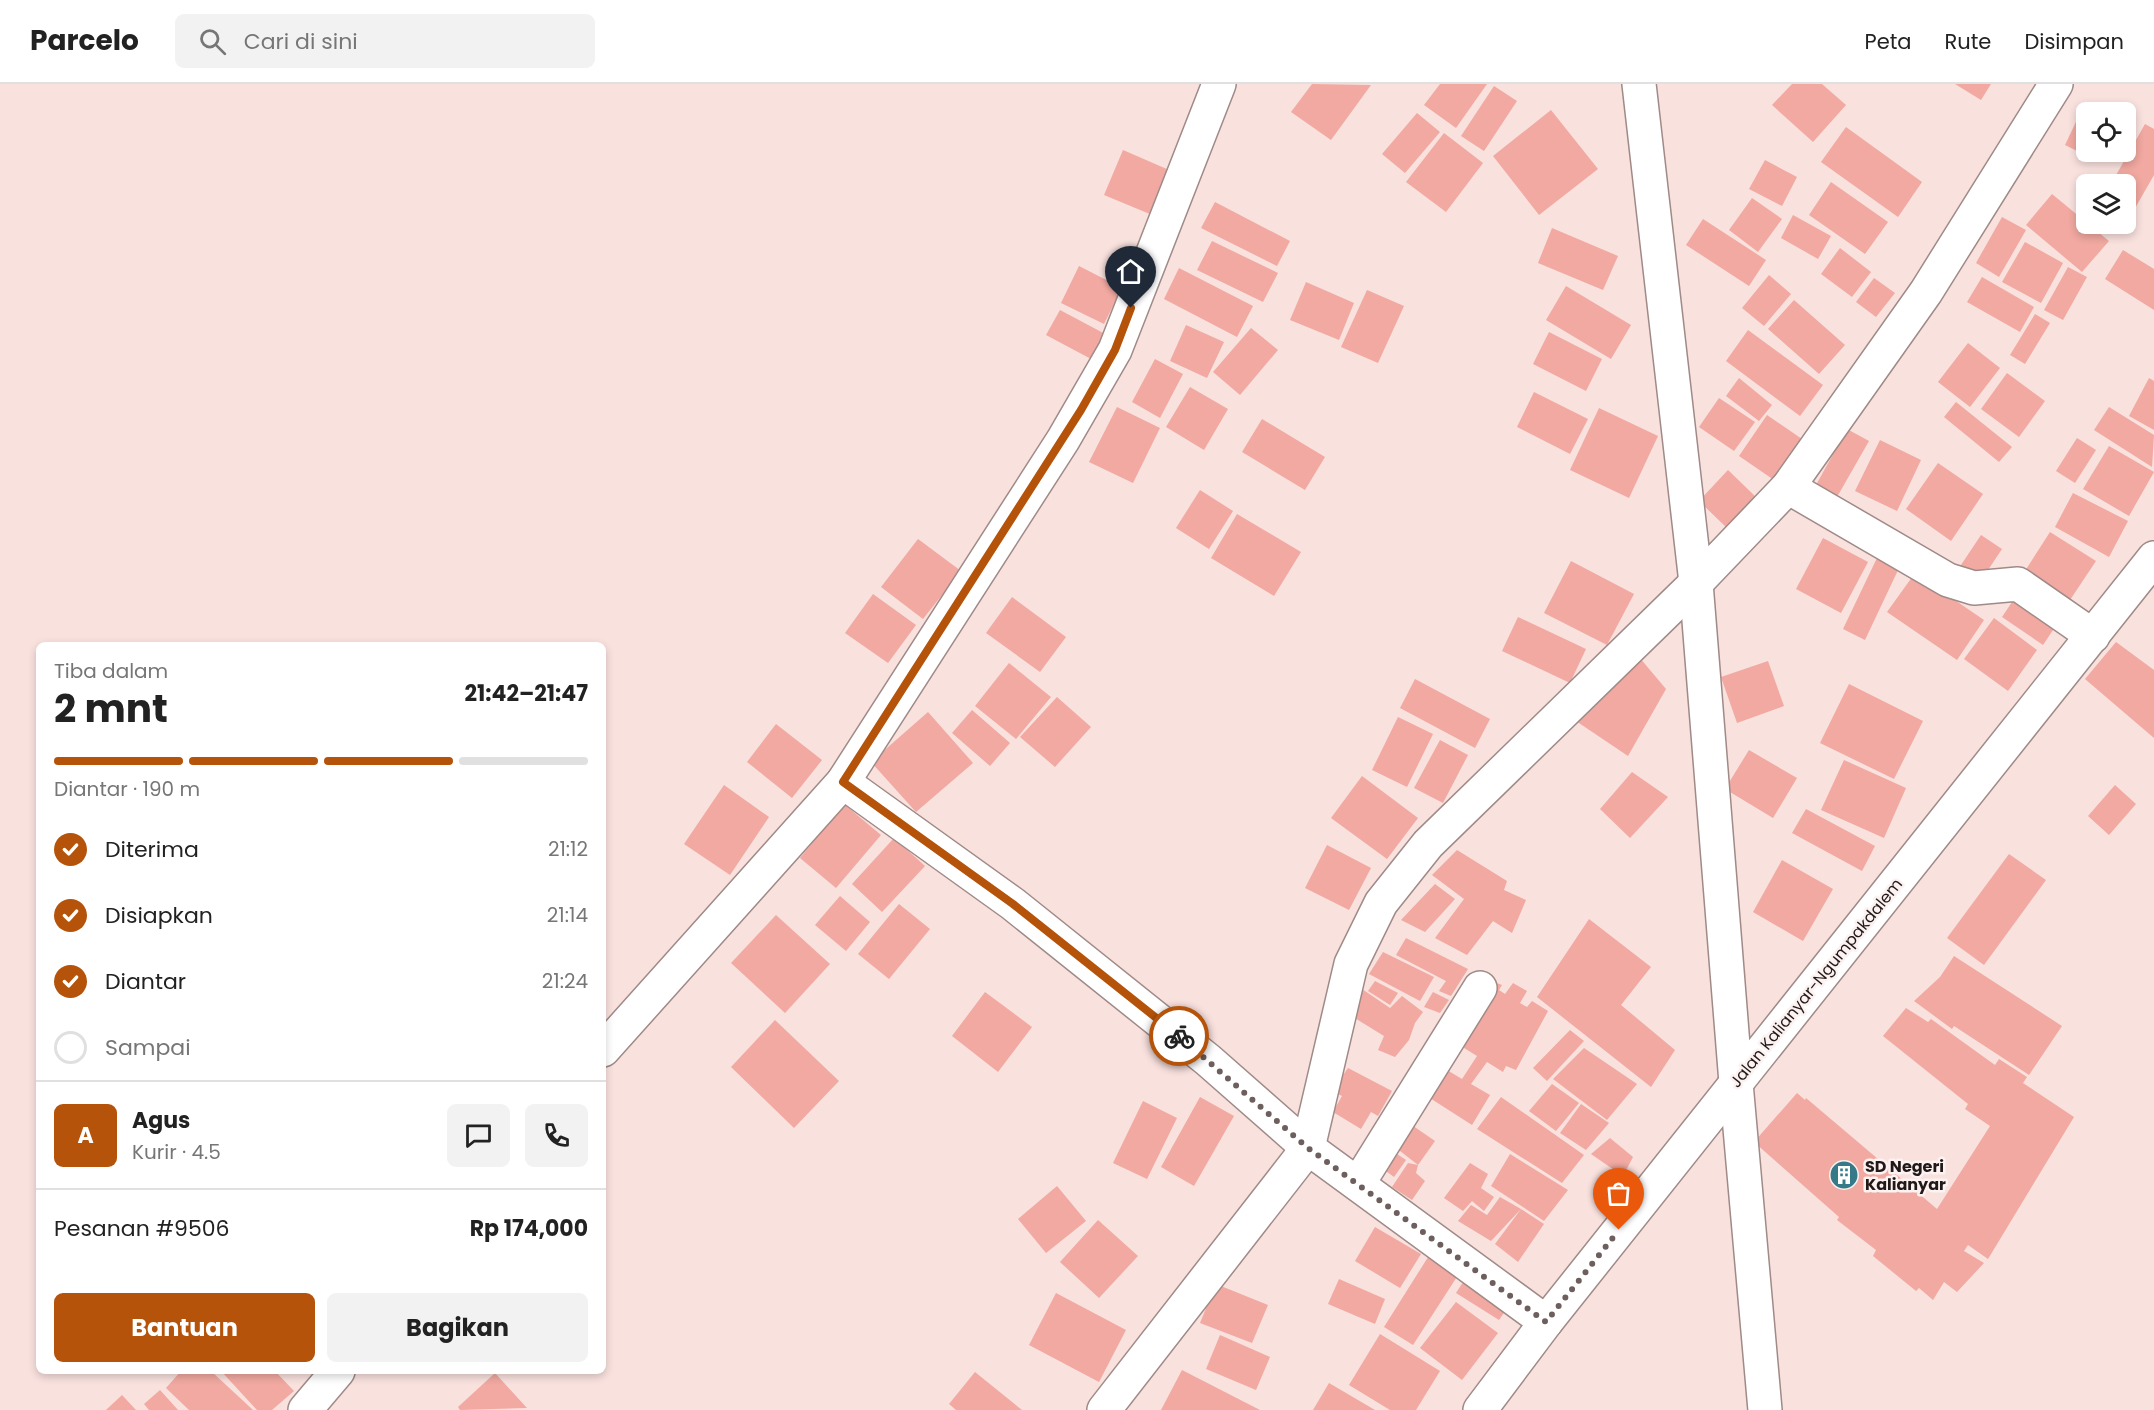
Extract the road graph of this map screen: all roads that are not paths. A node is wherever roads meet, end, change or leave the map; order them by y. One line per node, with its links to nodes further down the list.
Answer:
1 (1219, 84): 8 (street)
2 (1639, 84): 6 (street)
3 (2056, 84): 4 (street)
4 (1788, 487): 6 (street); 7 (street)
5 (2154, 558): 7 (street, Jalan Kalianyar-Ngumpakdalem)
6 (1696, 583): 11 (street); 12 (street)
7 (2093, 636): 11 (street, Jalan Kalianyar-Ngumpakdalem)
8 (843, 782): 10 (street); 12 (street)
9 (1480, 988): 13 (street)
10 (606, 1047)
11 (1736, 1083): 14 (street, Jalan Kalianyar-Ngumpakdalem); 19 (street)
12 (1308, 1148): 13 (street); 17 (street)
13 (1358, 1184): 14 (street)
14 (1546, 1322): 18 (street, Jalan Kalianyar-Ngumpakdalem)
15 (335, 1374): 16 (street)
16 (305, 1410)
17 (1104, 1410)
18 (1480, 1410)
19 (1765, 1410)

